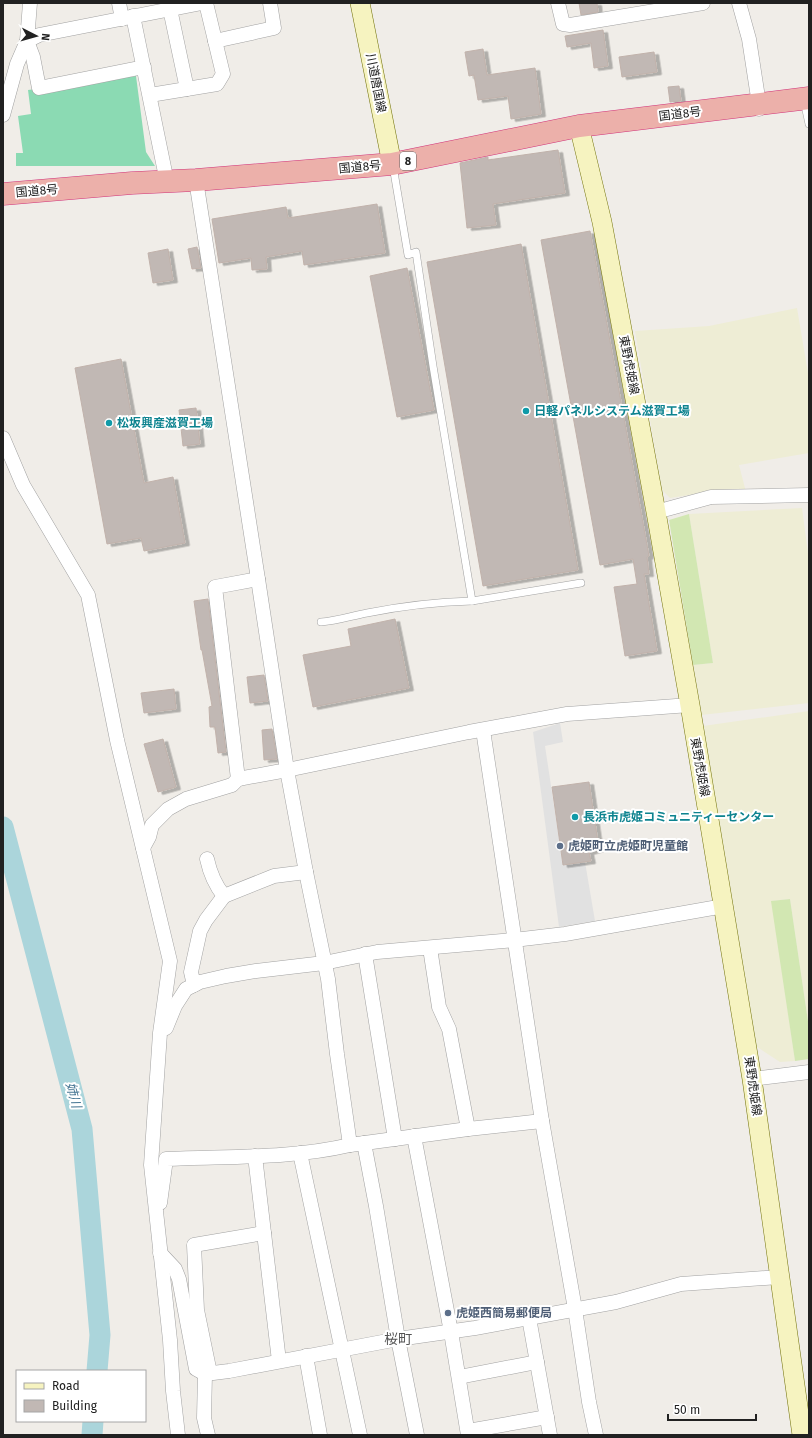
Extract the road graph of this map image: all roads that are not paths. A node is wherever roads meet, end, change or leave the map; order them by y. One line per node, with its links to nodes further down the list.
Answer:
1 (30, 3): 12 (street)
2 (119, 3): 11 (street)
3 (202, 3): 10 (street)
4 (206, 3): 13 (street)
5 (270, 3): 13 (street)
6 (360, 3): 22 (main road, 川道唐国線)
7 (558, 3): 8 (street)
8 (703, 3)
9 (739, 3): 18 (street)
10 (170, 9): 11 (street); 15 (street)
11 (128, 18): 12 (street); 14 (street)
12 (27, 41): 14 (street); 19 (street)
13 (215, 41): 15 (street)
14 (144, 67): 16 (street)
15 (186, 89): 16 (street)
16 (150, 95): 24 (street)
17 (806, 98): 18 (highway, 国道8号 / 8); 20 (lane)
18 (759, 106): 21 (highway, 国道8号 / 8)
19 (3, 115)
20 (809, 124)
21 (579, 126): 22 (highway, 国道8号 / 8); 28 (main road, 東野虎姫線)
22 (392, 164): 23 (highway, 国道8号 / 8); 31 (lane)
23 (196, 180): 24 (highway, 国道8号 / 8); 29 (street)
24 (167, 182): 25 (highway, 国道8号 / 8)
25 (3, 194)
26 (3, 438): 37 (street)
27 (809, 495): 28 (street)
28 (656, 512): 33 (main road, 東野虎姫線)
29 (258, 579): 35 (street); 36 (street)
30 (581, 583): 31 (lane)
31 (472, 601): 32 (lane)
32 (321, 622)
33 (690, 705): 34 (street); 41 (main road, 東野虎姫線)
34 (483, 730): 35 (street); 42 (street)
35 (287, 770): 36 (street); 39 (street)
36 (238, 779): 37 (street)
37 (143, 848): 47 (street)
38 (207, 859): 40 (street)
39 (306, 872): 40 (street); 45 (street)
40 (224, 896): 46 (street)
41 (724, 906): 42 (street); 49 (main road, 東野虎姫線)
42 (514, 940): 43 (street); 50 (street)
43 (430, 948): 44 (street); 51 (street)
44 (365, 954): 45 (street); 53 (street)
45 (324, 963): 46 (street); 54 (street)
46 (194, 985): 47 (street)
47 (160, 1041): 57 (street)
48 (809, 1072): 49 (street)
49 (752, 1080): 60 (main road, 東野虎姫線)
50 (542, 1121): 51 (street); 61 (street)
51 (468, 1128): 52 (street)
52 (414, 1136): 53 (street); 63 (street)
53 (395, 1139): 54 (street)
54 (357, 1144): 55 (street); 64 (street)
55 (300, 1154): 56 (street); 65 (street)
56 (255, 1156): 57 (street); 58 (street)
57 (156, 1221): 59 (street)
58 (264, 1233): 67 (street); 69 (street)
59 (160, 1253): 69 (street); 73 (street)
60 (779, 1277): 61 (street); 80 (main road, 東野虎姫線)
61 (575, 1309): 62 (street); 79 (street)
62 (529, 1318): 63 (street); 68 (street)
63 (451, 1332): 64 (street); 70 (street)
64 (398, 1339): 65 (street); 77 (street)
65 (341, 1350): 66 (street); 76 (street)
66 (306, 1356): 67 (street); 75 (street)
67 (279, 1362): 69 (street)
68 (537, 1362): 70 (street); 71 (street)
69 (208, 1373): 74 (street)
70 (459, 1376): 72 (street)
71 (547, 1416): 72 (street); 78 (street)
72 (468, 1433)
73 (178, 1435)
74 (208, 1435)
75 (320, 1435)
76 (360, 1435)
77 (417, 1435)
78 (550, 1435)
79 (596, 1435)
80 (802, 1435)

